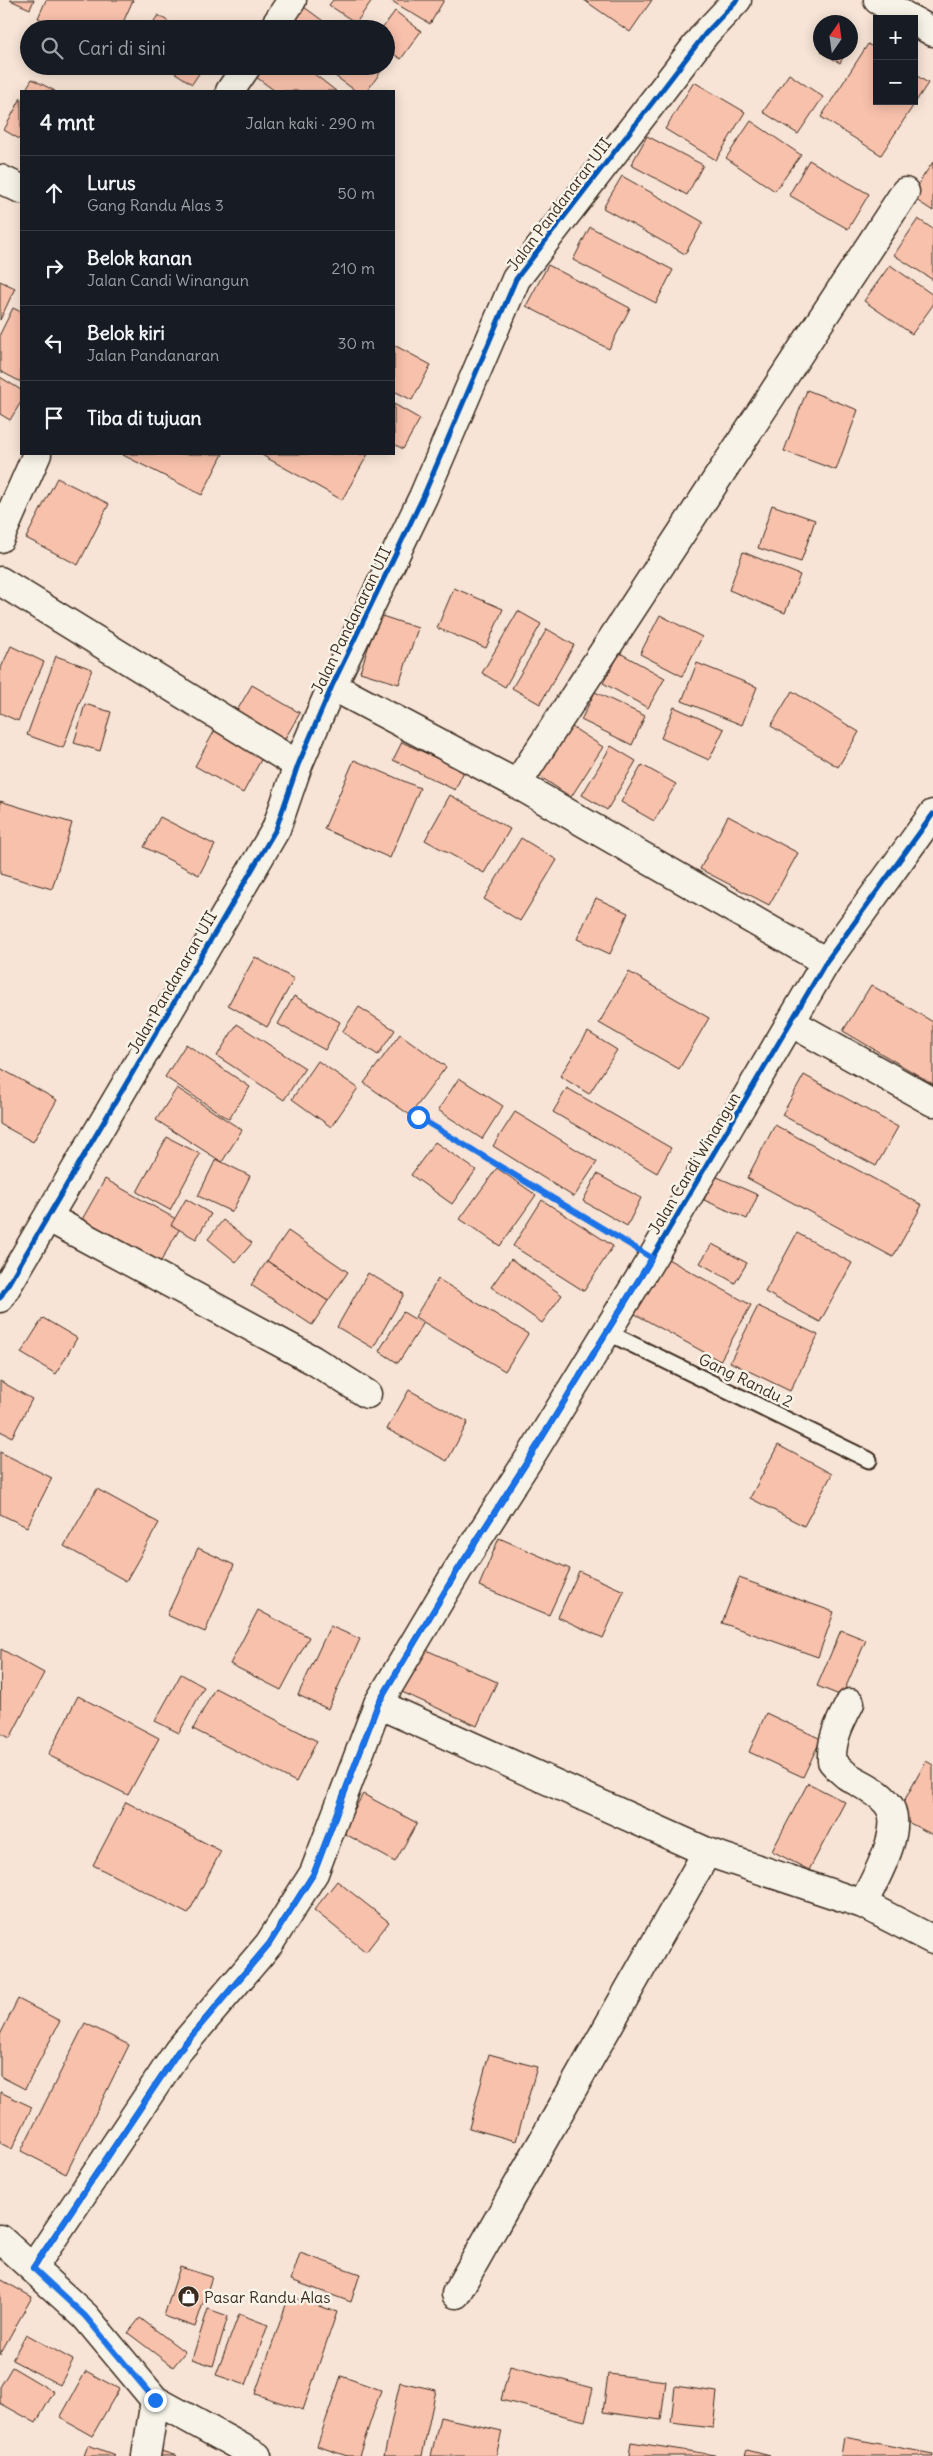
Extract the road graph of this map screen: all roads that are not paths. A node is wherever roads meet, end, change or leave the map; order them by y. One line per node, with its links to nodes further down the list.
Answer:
1 (292, 0): 5 (street)
2 (737, 0): 16 (street, Jalan Pandanaran UII)
3 (878, 0): 4 (street)
4 (903, 15)
5 (279, 20)
6 (918, 23): 7 (street)
7 (933, 32)
8 (241, 75): 9 (street)
9 (231, 90)
10 (0, 179): 11 (street)
11 (20, 189)
12 (905, 192): 18 (street)
13 (37, 455): 14 (street)
14 (0, 538)
15 (0, 581): 17 (street)
16 (332, 686): 17 (street, Jalan Pandanaran UII); 18 (street)
17 (298, 765): 23 (street, Jalan Pandanaran UII)
18 (518, 784): 20 (street)
19 (933, 814): 20 (street, Jalan Candi Winangun)
20 (826, 962): 21 (street, Jalan Candi Winangun)
21 (792, 1023): 22 (street); 25 (street, Jalan Candi Winangun)
22 (933, 1102)
23 (48, 1218): 24 (street, Jalan Pandanaran UII); 26 (street)
24 (0, 1298)
25 (607, 1332): 27 (lane, Gang Randu 2); 29 (street, Jalan Candi Winangun)
26 (367, 1394)
27 (869, 1460)
28 (850, 1703): 31 (street)
29 (378, 1704): 30 (street); 34 (street, Jalan Candi Winangun)
30 (708, 1852): 31 (street); 35 (street)
31 (863, 1904): 32 (street)
32 (933, 1940)
33 (0, 2239): 34 (street)
34 (33, 2268): 36 (street)
35 (456, 2294)
36 (155, 2400): 37 (street); 38 (street)
37 (146, 2456)
38 (257, 2456)

